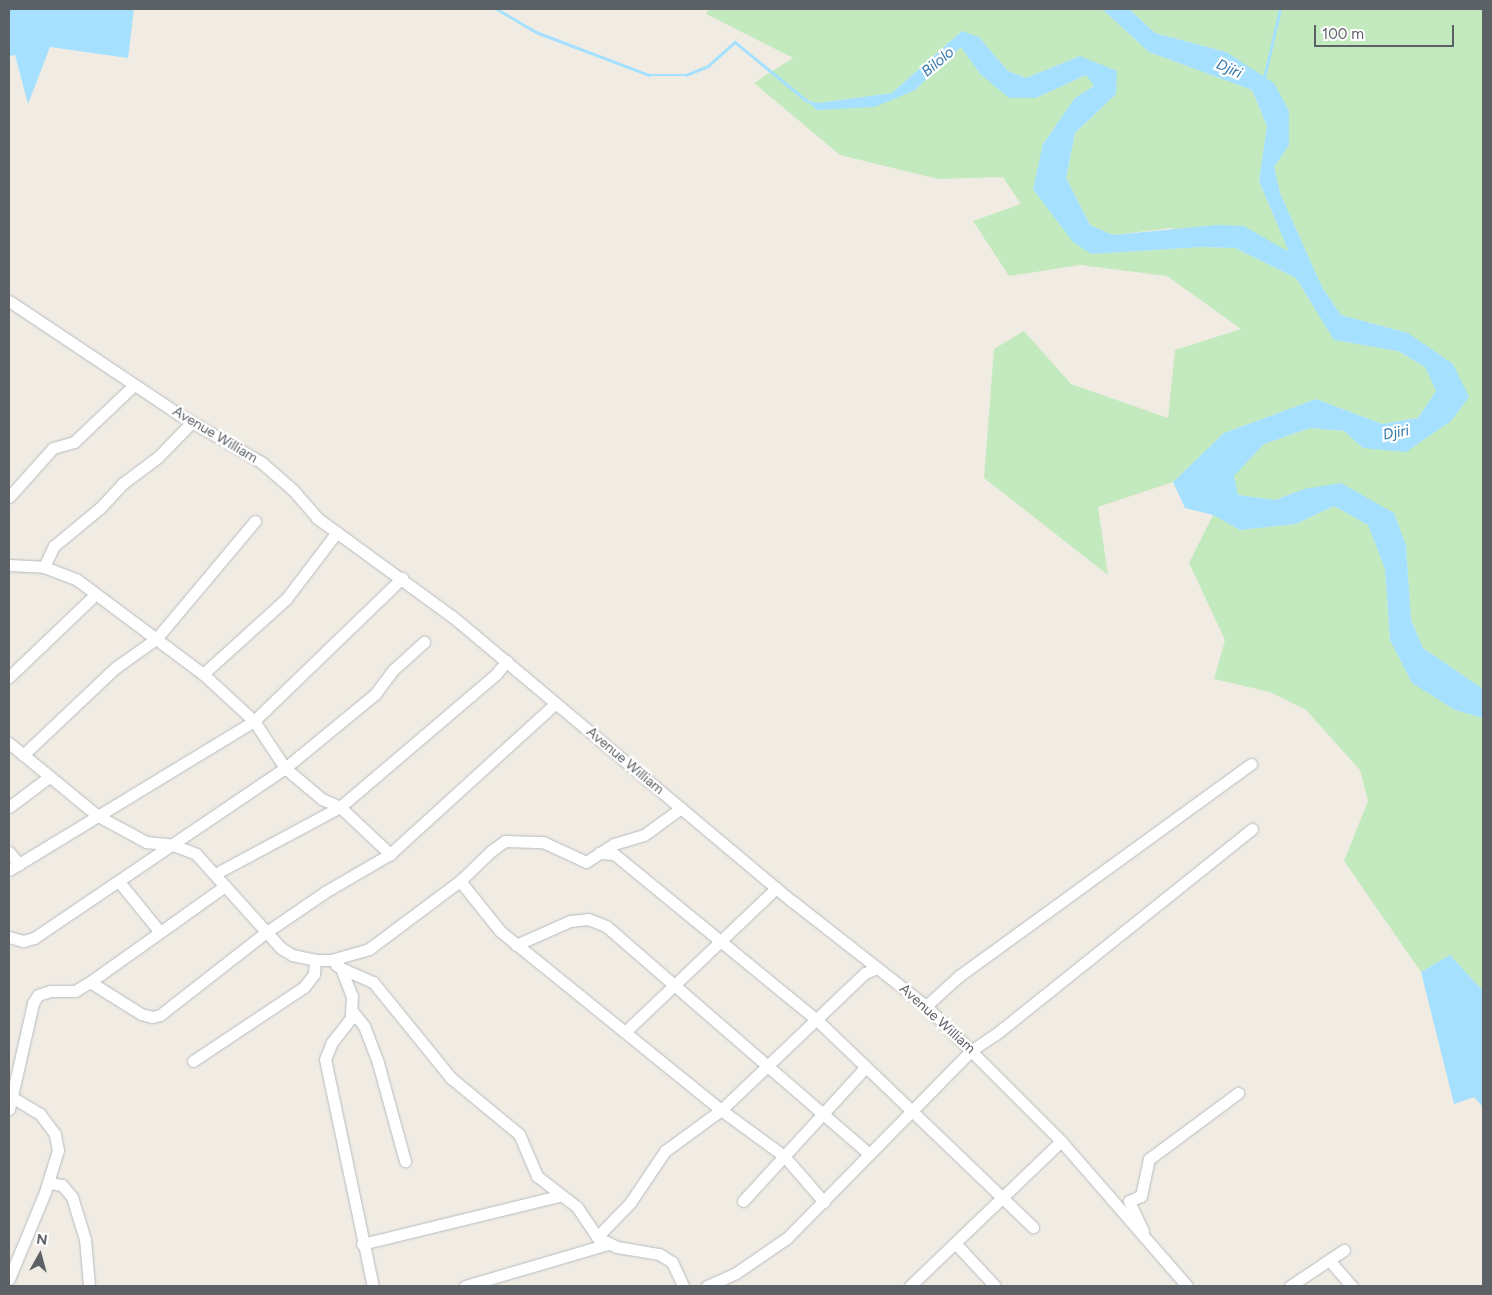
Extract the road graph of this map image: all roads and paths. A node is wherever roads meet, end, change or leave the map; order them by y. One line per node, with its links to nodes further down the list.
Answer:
1 (9, 301): 2 (street, Avenue William)
2 (134, 385): 3 (street, Avenue William); 4 (street)
3 (192, 422): 6 (street, Avenue William); 8 (street)
4 (9, 497)
5 (254, 521): 11 (street)
6 (337, 532): 9 (street, Avenue William); 14 (street)
7 (9, 565): 8 (street)
8 (44, 567): 10 (street)
9 (402, 578): 13 (street, Avenue William); 17 (street)
10 (96, 594): 11 (street); 15 (street)
11 (156, 639): 14 (street); 19 (street)
12 (424, 642): 21 (street)
13 (507, 661): 16 (street, Avenue William); 24 (street)
14 (204, 674): 17 (street)
15 (9, 677)
16 (556, 703): 25 (street, Avenue William); 31 (street)
17 (254, 721): 21 (street); 26 (street)
18 (9, 743): 19 (street)
19 (23, 755): 22 (street)
20 (1251, 764): 49 (street)
21 (285, 768): 24 (street); 28 (street)
22 (49, 777): 23 (street); 26 (street)
23 (9, 807)
24 (340, 807): 31 (street); 33 (street)
25 (681, 808): 30 (street); 37 (street, Avenue William)
26 (98, 816): 28 (street); 32 (street)
27 (1252, 829): 53 (street)
28 (173, 845): 33 (street); 35 (street)
29 (9, 852): 32 (street)
30 (599, 853): 34 (street); 41 (street)
31 (390, 854): 39 (street)
32 (14, 867)
33 (215, 874): 36 (street)
34 (460, 881): 42 (street); 44 (street)
35 (120, 883): 38 (street); 40 (street)
36 (225, 886): 38 (street); 39 (street)
37 (776, 888): 41 (street); 46 (street, Avenue William)
38 (160, 932): 47 (street)
39 (266, 933): 43 (street); 47 (street)
40 (9, 937)
41 (720, 941): 48 (street); 51 (street)
42 (516, 945): 48 (street); 52 (street)
43 (315, 960): 44 (street); 54 (street)
44 (331, 960): 45 (street)
45 (341, 968): 50 (street); 68 (street)
46 (877, 968): 49 (street, Avenue William); 51 (street)
47 (90, 982): 58 (street)
48 (673, 983): 52 (street); 55 (street)
49 (926, 1006): 53 (street, Avenue William)
50 (352, 1011): 65 (street); 74 (street)
51 (818, 1021): 55 (street); 56 (street)
52 (625, 1032): 59 (street)
53 (972, 1050): 60 (street); 62 (street, Avenue William)
54 (193, 1061)
55 (767, 1067): 59 (street); 61 (street)
56 (866, 1067): 60 (street); 61 (street)
57 (1238, 1093): 73 (street)
58 (10, 1103): 66 (street)
59 (721, 1110): 64 (street); 72 (street)
60 (913, 1112): 63 (street); 67 (street)
61 (821, 1113): 63 (street); 64 (street)
62 (1061, 1141): 67 (street); 73 (street, Avenue William)
63 (870, 1154): 70 (street)
64 (784, 1156): 69 (street); 70 (street)
65 (406, 1161)
66 (49, 1182): 79 (street); 80 (street)
67 (1002, 1195): 71 (street); 76 (street)
68 (559, 1196): 72 (street); 74 (street)
69 (743, 1200)
70 (824, 1202): 84 (street)
71 (1033, 1227)
72 (597, 1237): 75 (street)
73 (1147, 1241): 87 (street, Avenue William)
74 (362, 1244): 81 (street)
75 (608, 1244): 82 (street); 83 (street)
76 (956, 1244): 85 (street); 86 (street)
77 (1344, 1250): 78 (street)
78 (1329, 1260): 88 (street); 89 (street)
79 (9, 1279)
80 (89, 1286)
81 (373, 1286)
82 (465, 1286)
83 (683, 1286)
84 (707, 1286)
85 (910, 1286)
86 (995, 1286)
87 (1187, 1286)
88 (1290, 1286)
89 (1352, 1286)

